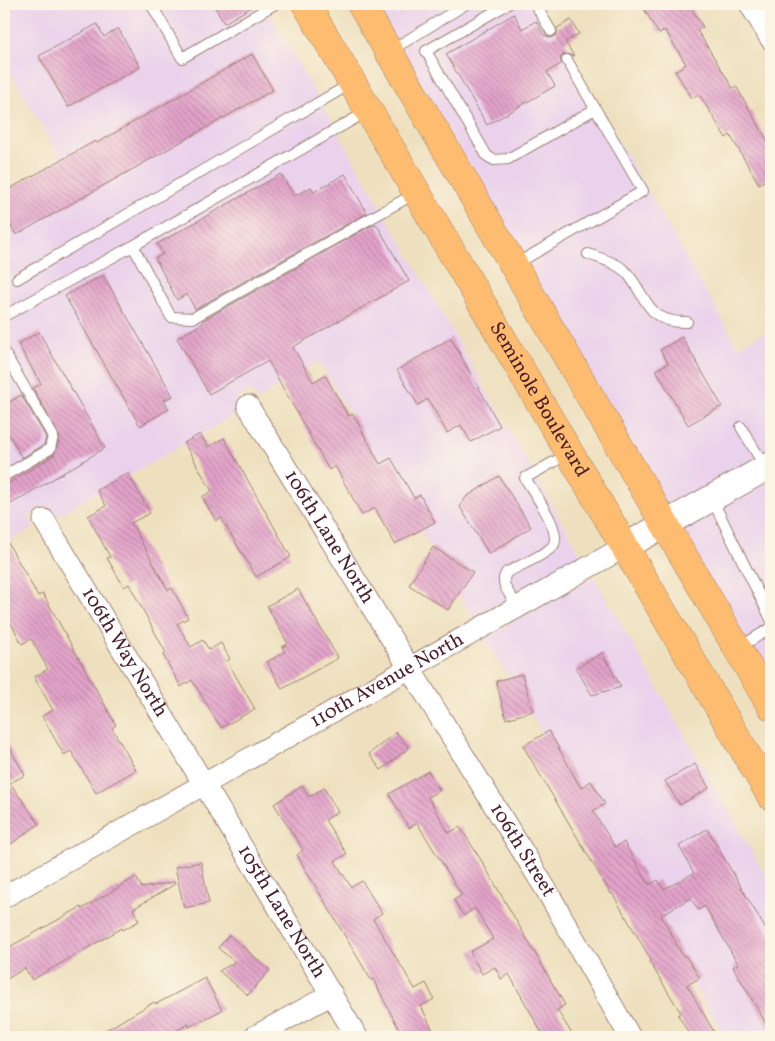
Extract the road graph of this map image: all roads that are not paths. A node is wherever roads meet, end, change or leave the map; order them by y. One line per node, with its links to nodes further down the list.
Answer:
1 (151, 4): 2 (lane)
2 (275, 4)
3 (306, 4): 13 (main road, Seminole Boulevard)
4 (361, 4): 11 (main road)
5 (466, 4): 11 (lane)
6 (508, 4): 14 (lane)
7 (535, 4): 9 (lane)
8 (750, 4): 10 (street)
9 (551, 32)
10 (771, 39)
11 (389, 52): 19 (main road)
12 (567, 60): 14 (lane)
13 (352, 82): 15 (main road, Seminole Boulevard); 20 (lane)
14 (595, 109): 19 (lane)
15 (369, 110): 16 (main road, Seminole Boulevard); 17 (lane)
16 (417, 192): 17 (lane); 26 (main road, Seminole Boulevard)
17 (133, 246): 21 (lane)
18 (588, 254): 22 (lane)
19 (514, 266): 31 (main road)
20 (17, 279)
21 (4, 316)
22 (687, 322)
23 (4, 352): 28 (lane)
24 (248, 406): 37 (street, 106th Lane North)
25 (741, 427): 27 (lane)
26 (570, 452): 32 (main road, Seminole Boulevard); 33 (lane)
27 (768, 467): 29 (street, 110th Avenue North)
28 (4, 476)
29 (712, 498): 31 (street, 110th Avenue North); 34 (lane)
30 (44, 520): 39 (street, 106th Way North)
31 (664, 524): 32 (street, 110th Avenue North); 36 (main road)
32 (626, 546): 33 (street, 110th Avenue North); 40 (main road, Seminole Boulevard)
33 (518, 606): 37 (street, 110th Avenue North)
34 (771, 619)
35 (771, 628): 36 (lane)
36 (737, 648): 38 (main road)
37 (409, 667): 39 (street, 110th Avenue North); 45 (street, 106th Street)
38 (771, 706)
39 (204, 785): 41 (street, 110th Avenue North); 42 (street, 105th Lane North)
40 (770, 793)
41 (4, 897)
42 (332, 994): 43 (street); 44 (street, 105th Lane North)
43 (254, 1037)
44 (357, 1037)
45 (630, 1037)

